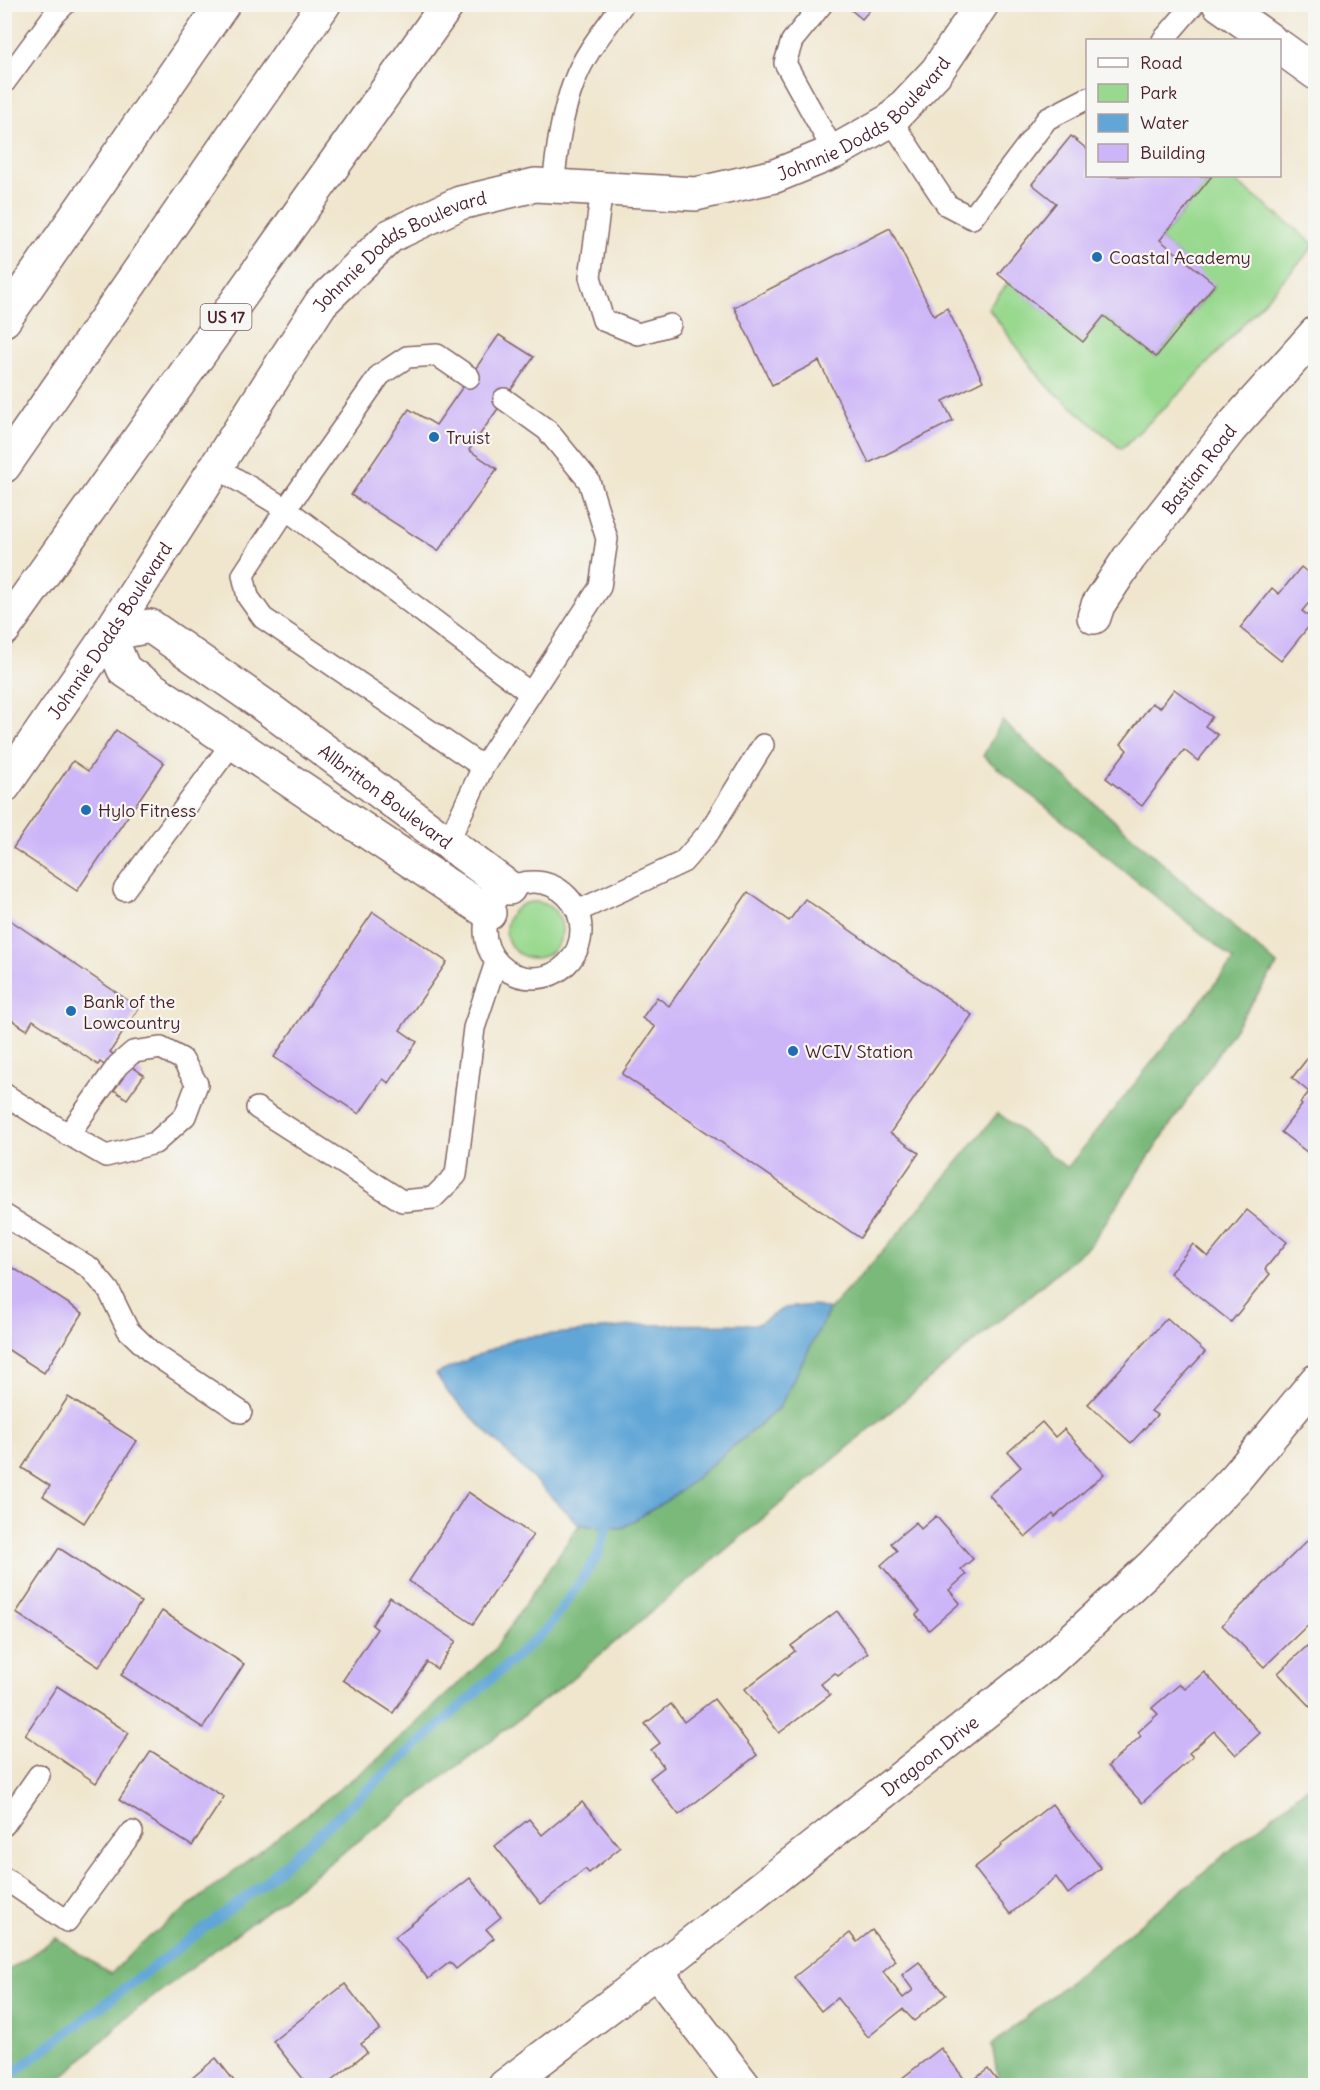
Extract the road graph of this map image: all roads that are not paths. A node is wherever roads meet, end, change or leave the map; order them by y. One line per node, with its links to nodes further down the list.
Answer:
1 (65, 4): 14 (lane)
2 (223, 4): 20 (main road)
3 (324, 4): 25 (main road)
4 (448, 4): 29 (main road, US 17)
5 (622, 4): 18 (lane)
6 (822, 4): 17 (lane)
7 (982, 4): 16 (main road, Johnnie Dodds Boulevard)
8 (1194, 4): 10 (lane)
9 (1219, 4): 11 (main road)
10 (1164, 39)
11 (1269, 39)
12 (1281, 48): 13 (main road)
13 (1316, 73)
14 (4, 83)
15 (1086, 99): 16 (lane)
16 (891, 120): 17 (main road, Johnnie Dodds Boulevard)
17 (834, 152): 19 (main road, Johnnie Dodds Boulevard)
18 (553, 186): 19 (main road, Johnnie Dodds Boulevard); 26 (main road, Johnnie Dodds Boulevard)
19 (602, 189): 21 (lane)
20 (4, 320)
21 (670, 325)
22 (1316, 333): 28 (main road, Bastian Road)
23 (469, 377): 27 (lane)
24 (504, 399): 31 (lane)
25 (4, 465)
26 (216, 467): 27 (lane); 30 (main road, Johnnie Dodds Boulevard)
27 (286, 509): 31 (lane); 35 (lane)
28 (1094, 617)
29 (4, 629)
30 (109, 634): 32 (main road, Allbritton Boulevard); 33 (main road, Allbritton Boulevard); 36 (main road, Johnnie Dodds Boulevard)
31 (530, 693): 35 (lane)
32 (262, 704): 33 (main road); 37 (main road, Allbritton Boulevard)
33 (233, 742): 39 (lane); 41 (main road, Allbritton Boulevard)
34 (764, 745): 40 (lane)
35 (483, 767): 37 (lane)
36 (4, 786)
37 (448, 842): 38 (main road, Allbritton Boulevard)
38 (509, 888): 40 (lane); 41 (lane)
39 (124, 890)
40 (578, 911): 42 (lane)
41 (489, 913): 42 (lane)
42 (496, 962): 44 (lane)
43 (4, 1094): 45 (lane)
44 (257, 1108)
45 (68, 1135): 45 (lane)
46 (4, 1215): 48 (lane)
47 (1316, 1381): 53 (main road, Dragoon Drive)
48 (241, 1412)
49 (39, 1775): 50 (lane)
50 (4, 1825)
51 (132, 1832): 52 (lane)
52 (4, 1878)
53 (656, 1971): 54 (main road, Dragoon Drive); 55 (main road)
54 (505, 2085)
55 (744, 2085)

